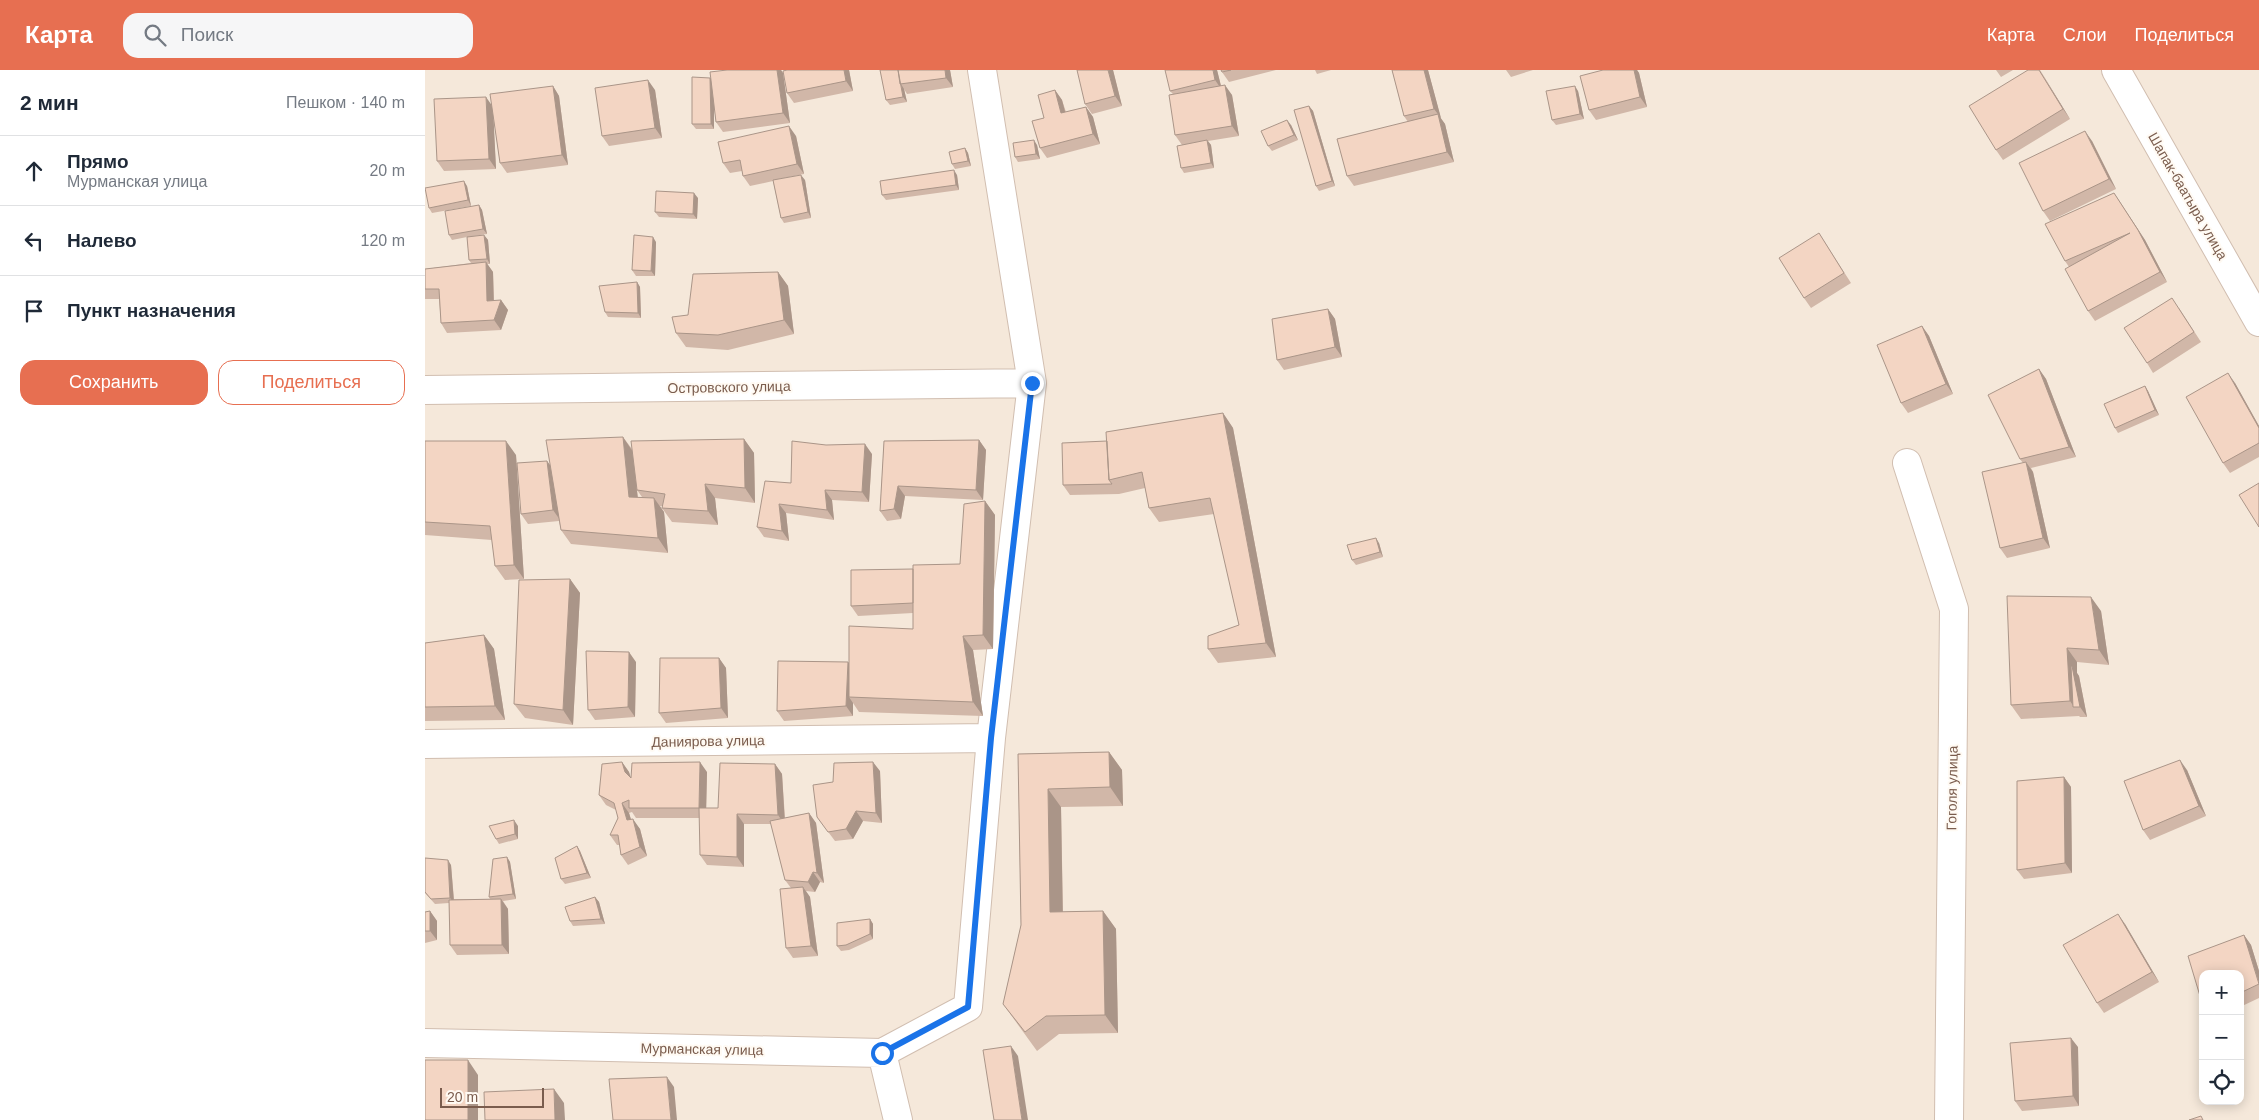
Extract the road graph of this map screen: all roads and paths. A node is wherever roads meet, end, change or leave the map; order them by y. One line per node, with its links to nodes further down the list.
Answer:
1 (982, 70): 4 (street)
2 (2116, 70): 3 (street, Шапак-баатыра улица)
3 (2259, 322)
4 (1032, 383): 5 (street, Островского улица); 7 (street)
5 (425, 390)
6 (1907, 463): 12 (street, Гоголя улица)
7 (991, 738): 8 (street, Даниярова улица); 10 (street, Мурманская улица)
8 (425, 744)
9 (425, 1043): 10 (street, Мурманская улица)
10 (882, 1053): 11 (street)
11 (898, 1120)
12 (1949, 1120)

